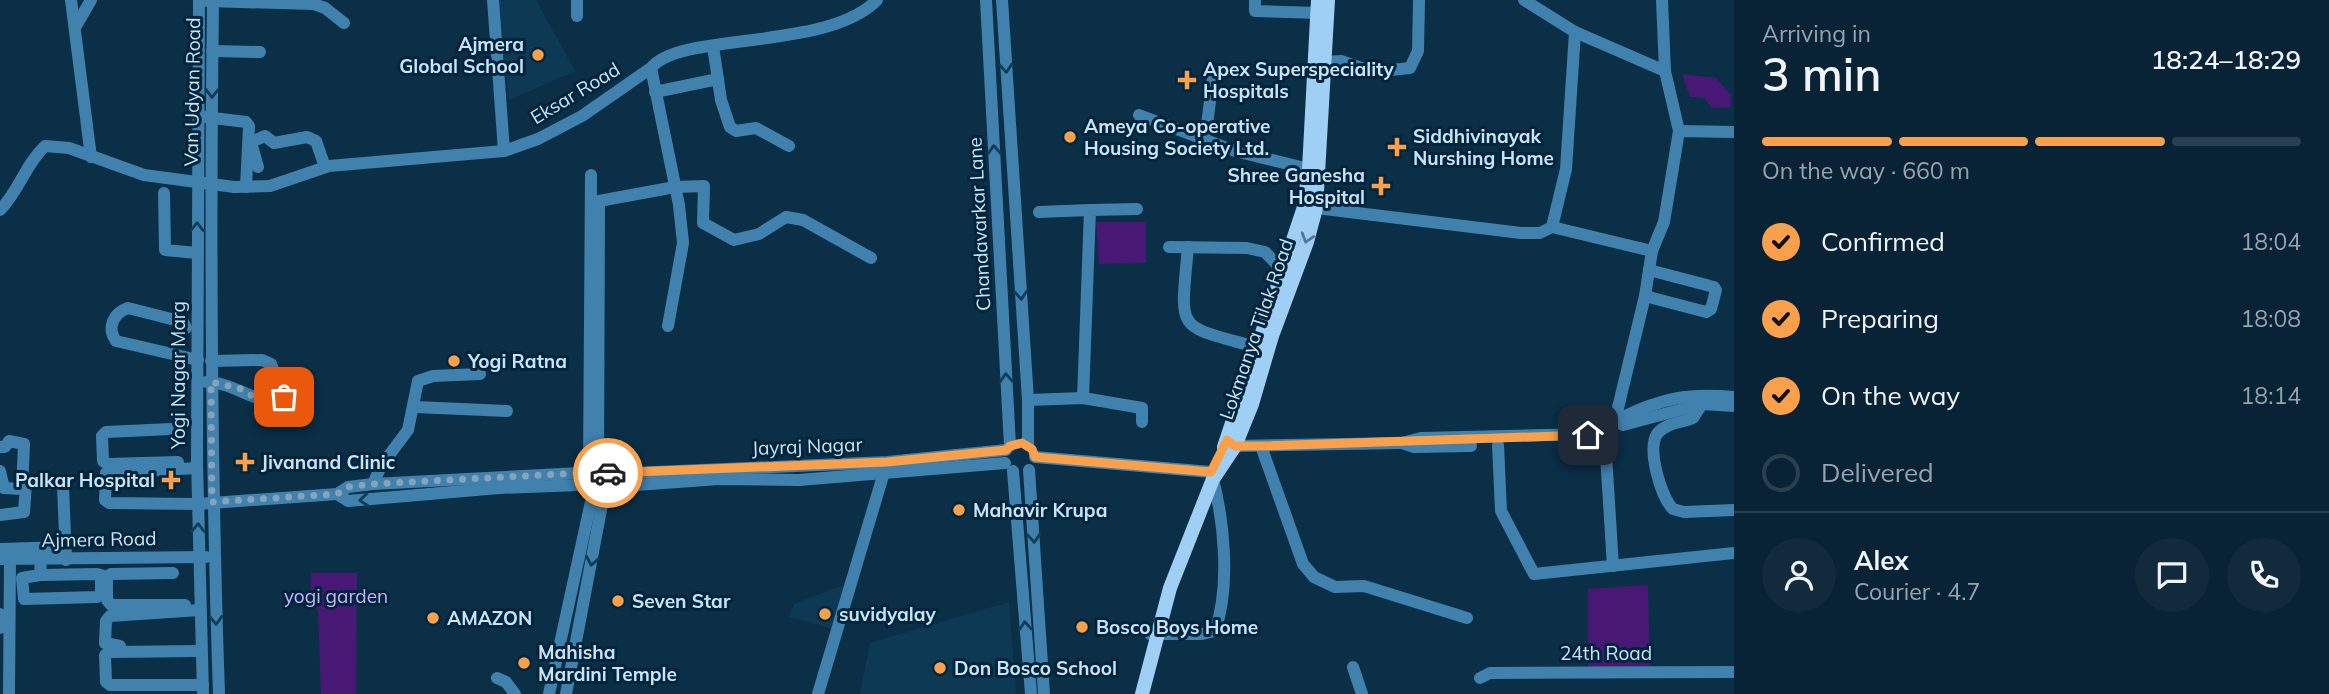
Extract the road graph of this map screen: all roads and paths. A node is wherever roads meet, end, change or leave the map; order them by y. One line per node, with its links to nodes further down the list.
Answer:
1 (71, 0): 19 (street)
2 (91, 0): 19 (street)
3 (199, 0): 4 (street); 31 (street, Van Udyan Road)
4 (213, 0): 15 (street); 22 (street, Van Udyan Road)
5 (493, 0): 36 (street)
6 (577, 0): 17 (street)
7 (877, 0): 21 (street, Eksar Road)
8 (986, 0): 90 (street, Chandavarkar Lane, one-way to 8)
9 (1002, 0): 72 (street, Chandavarkar Lane, one-way to 72)
10 (1255, 0): 16 (street)
11 (1328, 0): 24 (main road, Lokmanya Tilak Road)
12 (1419, 0): 24 (street)
13 (1524, 0): 20 (street)
14 (1662, 0): 26 (street)
15 (258, 1): 18 (street)
16 (1318, 6): 40 (main road, Lokmanya Tilak Road)
17 (577, 16)
18 (344, 23)
19 (76, 26): 37 (street)
20 (1576, 32): 26 (street); 52 (street)
21 (713, 46): 25 (street, Eksar Road); 28 (street)
22 (212, 51): 23 (street); 31 (street, Van Udyan Road, one-way to 31)
23 (260, 52)
24 (1326, 62): 46 (main road, Lokmanya Tilak Road)
25 (651, 68): 29 (street); 36 (street, Eksar Road)
26 (1665, 71): 32 (street)
27 (1213, 77): 34 (street)
28 (718, 79): 29 (street); 35 (street)
29 (655, 92): 43 (street)
30 (1139, 115): 34 (street)
31 (205, 117): 41 (street, Van Udyan Road); 42 (street)
32 (1679, 131): 33 (street); 55 (street)
33 (1734, 132)
34 (1205, 141): 40 (street)
35 (789, 146)
36 (504, 151): 39 (street, Eksar Road)
37 (91, 157): 41 (street, Eksar Road); 48 (street, Eksar Road)
38 (258, 167): 39 (street)
39 (325, 167): 42 (street, Eksar Road)
40 (1309, 169): 46 (main road, Lokmanya Tilak Road)
41 (203, 183): 42 (street, Eksar Road); 57 (street, Yogi Nagar Marg)
42 (246, 187)
43 (675, 187): 45 (street); 56 (street); 63 (street)
44 (164, 193): 57 (street)
45 (599, 201): 51 (street); 51 (street)
46 (1310, 207): 52 (street); 59 (main road, Lokmanya Tilak Road); 64 (main road, Lokmanya Tilak Road, one-way to 64)
47 (1136, 209): 49 (street)
48 (0, 210)
49 (1090, 210): 50 (street); 71 (street)
50 (1039, 212)
51 (594, 218): 102 (street)
52 (1552, 227): 55 (street)
53 (1169, 247): 54 (street)
54 (1188, 247): 59 (street); 64 (street)
55 (1653, 251): 58 (street)
56 (871, 258)
57 (202, 259): 61 (street, Yogi Nagar Marg); 62 (street, Yogi Nagar Marg)
58 (1649, 271): 60 (street); 60 (street)
59 (1284, 272): 64 (main road, Lokmanya Tilak Road)
60 (1645, 296): 77 (street)
61 (211, 321): 62 (street); 66 (street, Yogi Nagar Marg)
62 (192, 324): 65 (street, Yogi Nagar Marg); 65 (street)
63 (668, 326)
64 (1268, 339): 83 (main road, Lokmanya Tilak Road)
65 (198, 360): 68 (street, Yogi Nagar Marg)
66 (211, 360): 69 (street, Yogi Nagar Marg); 69 (street)
67 (481, 374): 75 (street)
68 (197, 382): 69 (street); 81 (street, Yogi Nagar Marg)
69 (211, 382): 82 (street, Yogi Nagar Marg)
70 (1734, 397): 77 (street)
71 (1083, 398): 72 (street); 78 (street)
72 (1028, 400): 85 (street, Chandavarkar Lane)
73 (1702, 404): 74 (street); 77 (street); 110 (street)
74 (1734, 406)
75 (415, 407): 76 (street); 105 (street)
76 (507, 411)
77 (1620, 420): 80 (street)
78 (1142, 422)
79 (171, 429): 93 (street)
80 (1606, 429): 84 (street); 86 (street); 120 (street)
81 (197, 432): 82 (street); 93 (street, Yogi Nagar Marg)
82 (212, 432): 108 (street, Yogi Nagar Marg)
83 (1231, 443): 87 (street); 101 (main road, Lokmanya Tilak Road)
84 (1402, 443): 86 (street); 87 (street)
85 (1028, 445): 89 (street); 90 (street)
86 (1498, 445): 120 (street)
87 (1261, 446): 128 (street)
88 (0, 447): 97 (street)
89 (1035, 457): 96 (street); 101 (street)
90 (1009, 458): 92 (street, Jayraj Nagar); 96 (street); 143 (street, Chandavarkar Lane, one-way to 90)
91 (887, 462): 92 (street, Jayraj Nagar); 94 (street, Jayraj Nagar); 100 (street)
92 (925, 464): 100 (street, Jayraj Nagar)
93 (197, 465): 109 (street, Yogi Nagar Marg); 109 (street)
94 (799, 466): 98 (street, Jayraj Nagar); 103 (street)
95 (666, 470): 99 (street, Jayraj Nagar); 102 (street, Jayraj Nagar); 106 (street)
96 (1029, 470): 144 (street, one-way to 144)
97 (0, 471)
98 (749, 474): 99 (street, Jayraj Nagar); 103 (street, Jayraj Nagar)
99 (705, 475): 106 (street, Jayraj Nagar)
100 (884, 475): 103 (street, Jayraj Nagar); 142 (street)
101 (1212, 476): 130 (main road, Lokmanya Tilak Road); 130 (street)
102 (595, 480): 104 (street); 106 (street, Jayraj Nagar); 140 (street); 141 (street, one-way to 141)
103 (799, 480)
104 (493, 483): 105 (street); 107 (street, one-way to 107)
105 (373, 484): 107 (street)
106 (666, 484)
107 (337, 494): 108 (street)
108 (212, 502): 109 (street); 116 (street, Yogi Nagar Marg)
109 (198, 504): 115 (street, Yogi Nagar Marg, one-way to 109)
110 (1734, 510)
111 (0, 514): 113 (street)
112 (0, 549): 113 (street)
113 (66, 553): 118 (street, Ajmera Road); 121 (street, Ajmera Road)
114 (1734, 553): 120 (street)
115 (198, 557): 116 (street, Ajmera Road); 119 (street, Ajmera Road); 126 (street, Yogi Nagar Marg)
116 (214, 557): 138 (street, Yogi Nagar Marg, one-way to 138)
117 (5, 559): 118 (street, Ajmera Road); 125 (street)
118 (41, 559): 124 (street)
119 (137, 559): 121 (street, Ajmera Road); 122 (street)
120 (1613, 566)
121 (84, 567): 124 (street); 124 (street)
122 (138, 573): 123 (street); 126 (street)
123 (173, 573)
124 (40, 575)
125 (5, 584): 127 (street)
126 (200, 607): 131 (street, Yogi Nagar Marg); 131 (street)
127 (3, 610): 129 (street); 137 (street)
128 (1467, 618)
129 (0, 628)
130 (1154, 634): 145 (main road, Lokmanya Tilak Road); 146 (main road, Lokmanya Tilak Road)
131 (201, 649): 136 (street, Yogi Nagar Marg); 136 (street)
132 (1353, 667): 147 (street)
133 (1734, 672): 135 (street, 24th Road)
134 (497, 678): 139 (street)
135 (1480, 678)
136 (203, 689)
137 (9, 694)
138 (219, 694)
139 (515, 694)
140 (549, 694)
141 (566, 694)
142 (818, 694)
143 (1031, 694)
144 (1044, 694)
145 (1134, 694)
146 (1142, 694)
147 (1362, 694)

